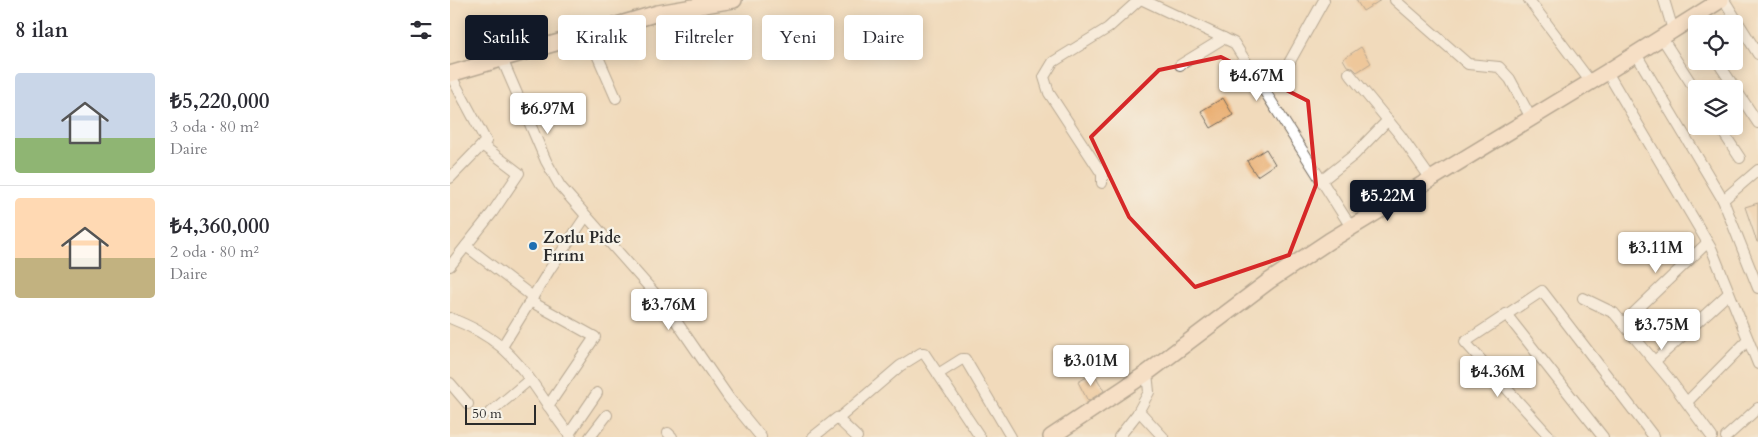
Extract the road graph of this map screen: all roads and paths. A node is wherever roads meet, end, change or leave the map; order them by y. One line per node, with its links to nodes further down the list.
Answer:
1 (734, 0): 10 (main road)
2 (1139, 0): 38 (street)
3 (1143, 0): 13 (street)
4 (1324, 0): 26 (street)
5 (1395, 0): 28 (street)
6 (1529, 0): 25 (street)
7 (1664, 0): 12 (street)
8 (1722, 0): 9 (main road); 15 (street)
9 (1705, 15)
10 (646, 16)
11 (1688, 27): 12 (main road)
12 (1667, 34): 14 (main road); 24 (street)
13 (1224, 38): 19 (street); 26 (street)
14 (1636, 54): 22 (main road); 39 (street)
15 (1758, 54)
16 (499, 60): 23 (main road)
17 (502, 60): 40 (street)
18 (599, 60): 27 (street)
19 (1180, 65)
20 (1723, 70): 30 (street)
21 (1349, 72): 29 (street)
22 (1607, 72): 25 (main road); 42 (street)
23 (450, 74): 32 (street)
24 (1690, 80)
25 (1590, 82): 28 (main road)
26 (1264, 90): 37 (street)
27 (616, 98)
28 (1531, 118): 36 (main road)
29 (1388, 120): 36 (street); 37 (street)
30 (1758, 123)
31 (1725, 135): 33 (street)
32 (482, 145): 35 (street); 43 (street)
33 (1740, 158)
34 (1758, 170): 39 (street)
35 (450, 178)
36 (1432, 179): 41 (main road)
37 (1321, 181): 41 (street)
38 (1102, 183)
39 (1723, 200): 45 (street)
40 (586, 216): 48 (street); 71 (street)
41 (1351, 227): 56 (main road)
42 (1708, 243): 46 (street); 51 (street)
43 (466, 246): 44 (street); 48 (street)
44 (450, 266)
45 (1758, 288)
46 (1729, 293): 52 (street); 54 (street)
47 (1583, 298): 51 (street)
48 (531, 299): 53 (street); 63 (street)
49 (1506, 314): 79 (street); 80 (street); 81 (street)
50 (450, 318): 53 (street)
51 (1623, 323): 54 (street)
52 (1748, 340): 55 (street); 61 (street)
53 (502, 347): 58 (street)
54 (1655, 361): 61 (street)
55 (1758, 364)
56 (1147, 373): 65 (street); 76 (main road)
57 (938, 374): 68 (street); 74 (street); 75 (street)
58 (529, 380): 63 (street); 66 (street)
59 (450, 383): 62 (street)
60 (597, 393): 69 (street)
61 (1687, 402): 82 (street)
62 (468, 404)
63 (548, 406): 69 (street)
64 (1758, 408): 83 (street)
65 (1139, 411): 77 (street); 78 (street)
66 (490, 413)
67 (607, 415): 70 (street)
68 (838, 419): 72 (street); 73 (street)
69 (566, 435)
70 (590, 437)
71 (761, 437)
72 (813, 437)
73 (856, 437)
74 (980, 437)
75 (1011, 437)
76 (1051, 437)
77 (1119, 437)
78 (1163, 437)
79 (1550, 437)
80 (1603, 437)
81 (1654, 437)
82 (1712, 437)
83 (1726, 437)

